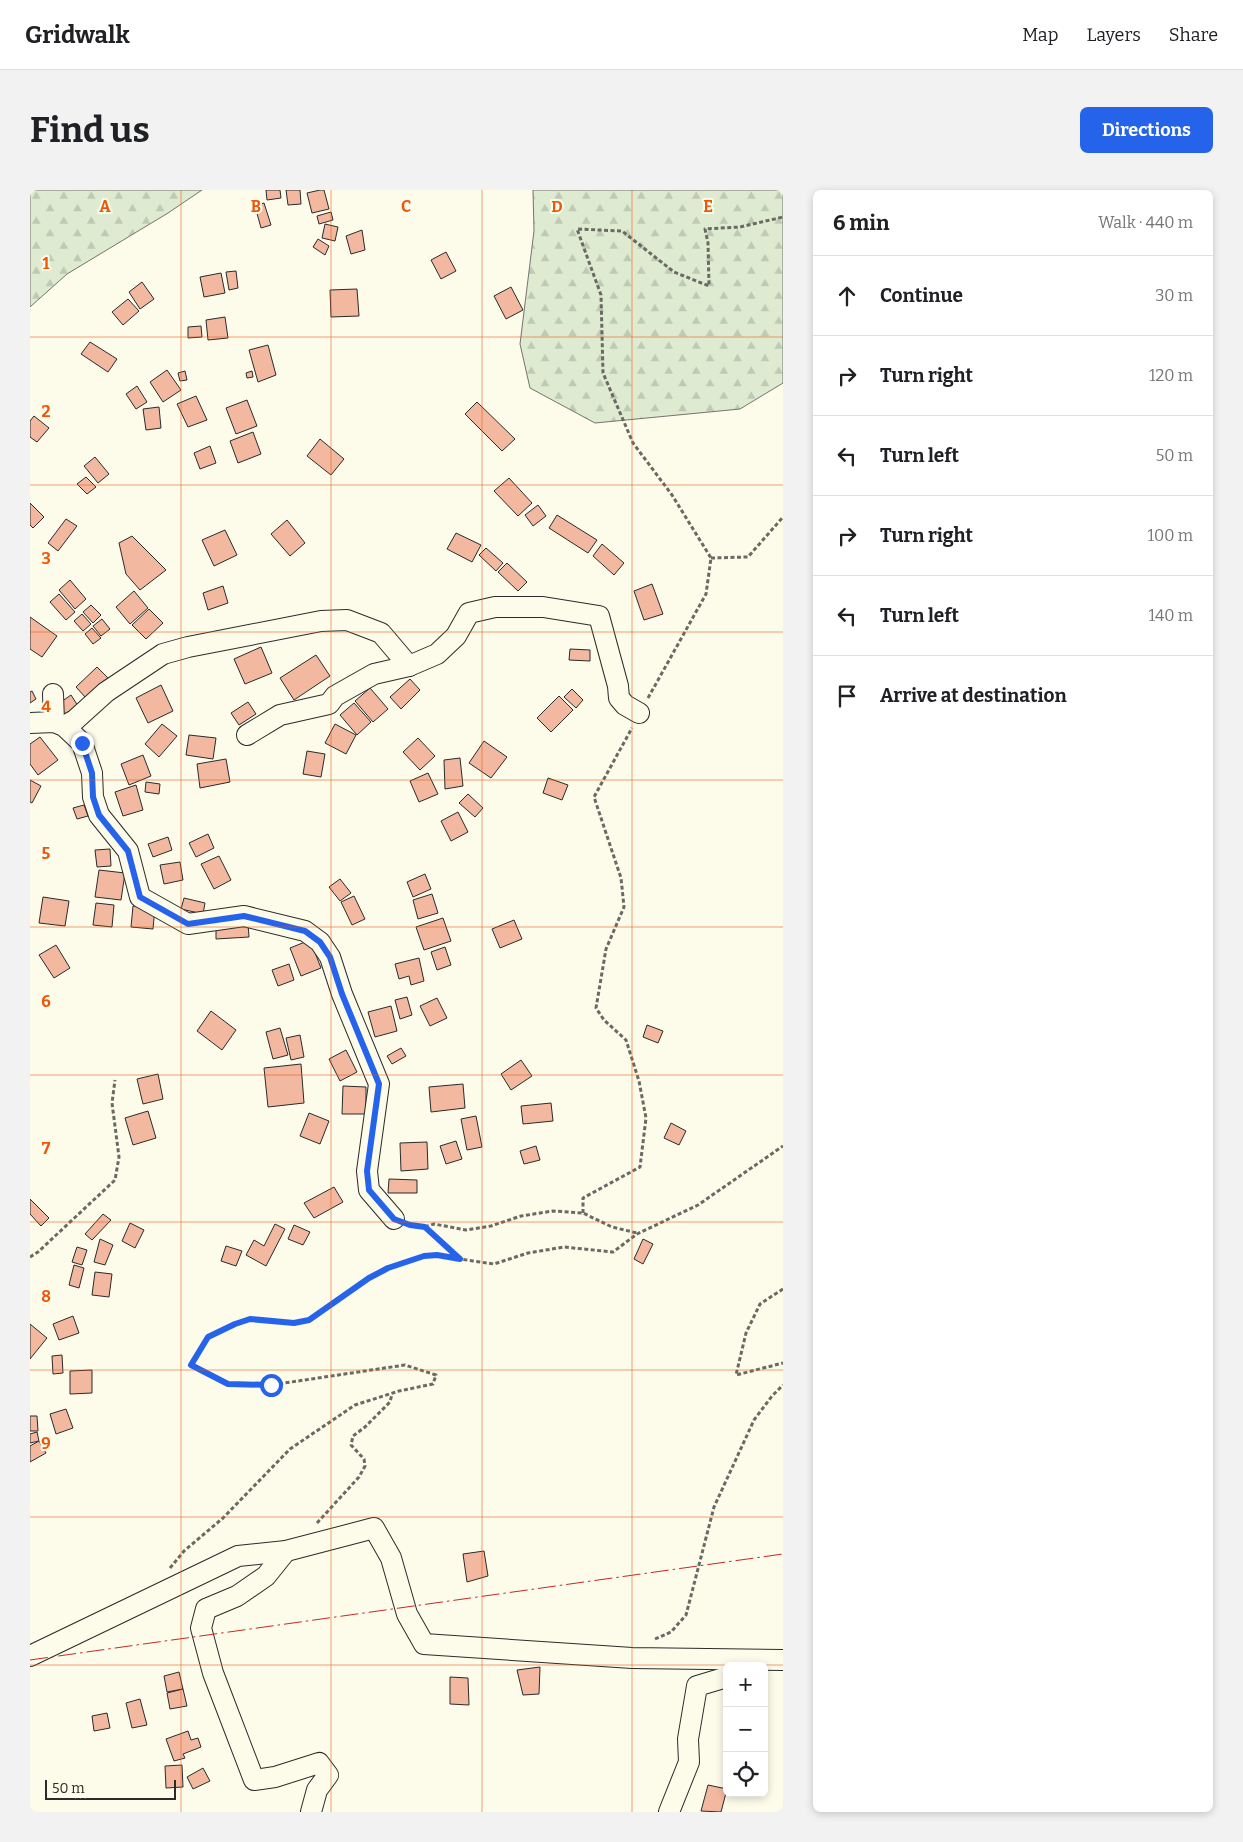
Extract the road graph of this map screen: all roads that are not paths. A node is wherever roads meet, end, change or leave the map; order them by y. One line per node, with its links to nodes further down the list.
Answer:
1 (409, 666): 3 (street); 5 (street); 6 (street)
2 (53, 694): 5 (street)
3 (639, 713)
4 (30, 723): 5 (street)
5 (59, 724): 7 (street)
6 (247, 735)
7 (394, 1219)
8 (286, 1551): 9 (street); 11 (street); 14 (street)
9 (30, 1656)
10 (783, 1660): 12 (street)
11 (726, 1662)
12 (761, 1662)
13 (723, 1677): 15 (street)
14 (311, 1812)
15 (669, 1812)

